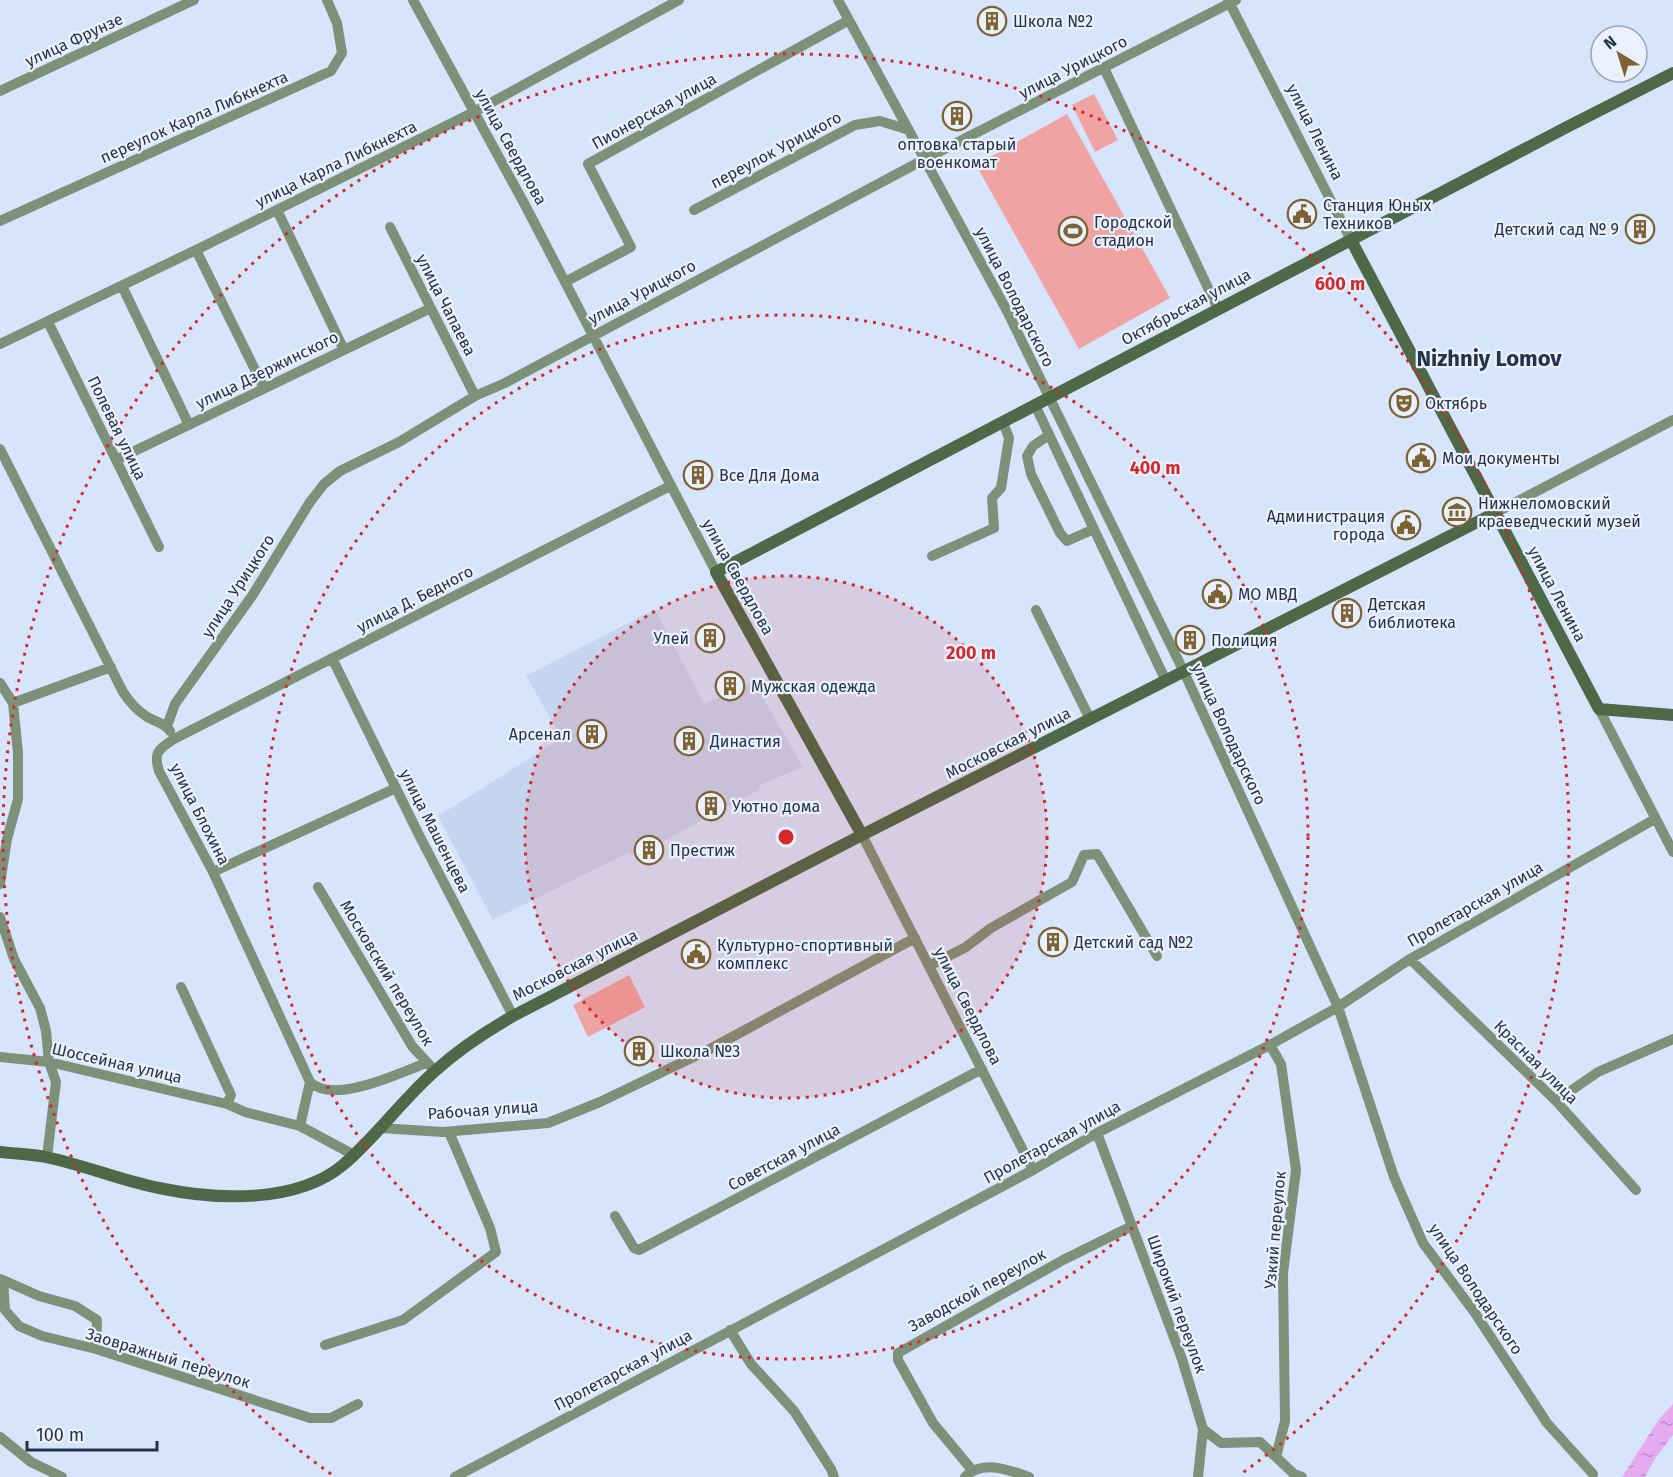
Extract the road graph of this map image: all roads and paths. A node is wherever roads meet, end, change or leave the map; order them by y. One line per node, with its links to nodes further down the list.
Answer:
1 (194, 0): 10 (street, улица Фрунзе)
2 (327, 0): 16 (street, переулок Карла Либкнехта)
3 (413, 0): 11 (street, улица Свердлова)
4 (679, 0): 11 (street, улица Карла Либкнехта)
5 (838, 0): 7 (street, улица Володарского)
6 (1231, 1): 8 (street, улица Урицкого); 18 (street, улица Ленина)
7 (849, 20): 12 (street, улица Володарского); 20 (street, Пионерская улица)
8 (1104, 68): 13 (street, улица Урицкого); 23 (street)
9 (1673, 73): 18 (main road, Октябрьская улица)
10 (0, 91)
11 (474, 112): 14 (street, улица Карла Либкнехта); 20 (street, улица Свердлова)
12 (909, 130): 13 (street, улица Володарского); 15 (street, переулок Урицкого)
13 (925, 159): 25 (street, улица Урицкого); 30 (street, улица Володарского)
14 (277, 210): 19 (street, улица Карла Либкнехта); 27 (street)
15 (694, 210)
16 (0, 221)
17 (390, 227): 22 (street, улица Чапаева)
18 (1351, 240): 23 (main road, Октябрьская улица); 39 (main road, улица Ленина)
19 (196, 250): 21 (street, улица Карла Либкнехта); 28 (street)
20 (565, 282): 25 (street, улица Свердлова)
21 (122, 286): 24 (street, улица Карла Либкнехта); 34 (street)
22 (431, 308): 27 (street, улица Дзержинского); 29 (street, улица Чапаева)
23 (1218, 309): 30 (main road, Октябрьская улица)
24 (48, 322): 26 (street, улица Карла Либкнехта); 37 (street, Полевая улица)
25 (592, 336): 29 (street, улица Урицкого); 38 (street, улица Свердлова)
26 (0, 344)
27 (344, 350): 28 (street, улица Дзержинского)
28 (264, 388): 34 (street, улица Дзержинского)
29 (475, 396): 54 (street, улица Урицкого)
30 (1050, 397): 31 (main road, Октябрьская улица); 47 (street, улица Володарского)
31 (1035, 405): 33 (main road, Октябрьская улица); 35 (street)
32 (1673, 420): 39 (street, Московская улица)
33 (1003, 422): 42 (street); 43 (main road, Октябрьская улица)
34 (189, 425): 37 (street, улица Дзержинского)
35 (1049, 435): 40 (street); 40 (street)
36 (0, 449): 46 (street)
37 (116, 460): 41 (street, Полевая улица)
38 (670, 486): 43 (street, улица Свердлова); 45 (street, улица Д. Бедного)
39 (1495, 513): 47 (main road, Московская улица); 51 (main road, улица Ленина)
40 (1094, 529): 48 (street)
41 (159, 547)
42 (932, 556)
43 (716, 572): 58 (main road, улица Свердлова)
44 (1036, 610): 53 (street)
45 (333, 658): 55 (street, улица Д. Бедного); 56 (street, улица Машенцева)
46 (111, 667): 50 (street); 54 (street)
47 (1184, 672): 48 (main road, Московская улица); 69 (street, улица Володарского)
48 (1166, 681): 53 (main road, Московская улица)
49 (0, 683): 50 (street)
50 (13, 703): 61 (street)
51 (1599, 709): 52 (main road); 57 (street, улица Ленина)
52 (1673, 716)
53 (1090, 719): 58 (main road, Московская улица)
54 (166, 726): 55 (street, улица Блохина)
55 (174, 740): 60 (street, улица Блохина)
56 (396, 788): 60 (street); 70 (street, улица Машенцева)
57 (1655, 819): 59 (street, улица Ленина); 66 (street, Пролетарская улица)
58 (862, 835): 64 (street, улица Свердлова); 70 (main road, Московская улица)
59 (1673, 852)
60 (213, 872): 77 (street, улица Блохина)
61 (0, 884)
62 (318, 887): 75 (street, Московский переулок)
63 (0, 917): 74 (street)
64 (915, 938): 67 (street, улица Свердлова); 82 (street, Рабочая улица)
65 (1156, 956): 67 (street)
66 (1410, 959): 69 (street, Пролетарская улица); 78 (street, Красная улица)
67 (929, 966): 76 (street, улица Свердлова)
68 (181, 987): 79 (street)
69 (1338, 1007): 72 (street, Пролетарская улица); 100 (street, улица Володарского)
70 (513, 1016): 75 (main road, Московская улица)
71 (1673, 1039): 78 (street)
72 (1270, 1045): 83 (street, Пролетарская улица); 98 (street, Узкий переулок)
73 (0, 1057): 74 (street, Шоссейная улица)
74 (49, 1062): 79 (street, Шоссейная улица); 86 (street)
75 (430, 1067): 77 (street); 81 (main road, Московская улица)
76 (982, 1070): 87 (street, улица Свердлова); 89 (street, Советская улица)
77 (310, 1082): 80 (street)
78 (1556, 1101): 88 (street, Красная улица)
79 (227, 1104): 80 (street, Шоссейная улица)
80 (300, 1126): 85 (street, Шоссейная улица)
81 (380, 1128): 82 (street, Рабочая улица); 85 (main road)
82 (449, 1132): 93 (street)
83 (1097, 1133): 87 (street, Пролетарская улица); 90 (street, Широкий переулок)
84 (0, 1152): 86 (main road)
85 (354, 1155): 86 (main road)
86 (47, 1157)
87 (1033, 1170): 92 (street, Пролетарская улица)
88 (1636, 1190)
89 (615, 1216)
90 (1132, 1226): 96 (street, Широкий переулок); 99 (street, Заводской переулок)
91 (1, 1280): 94 (street, Заовражный переулок); 94 (street)
92 (730, 1330): 102 (street, Пролетарская улица); 103 (street)
93 (325, 1345)
94 (96, 1349): 95 (street, Заовражный переулок)
95 (358, 1404)
96 (1203, 1429): 98 (street); 105 (street)
97 (0, 1437): 101 (street)
98 (1276, 1457): 106 (street)
99 (968, 1473): 104 (street)
100 (1593, 1473)
101 (62, 1477)
102 (456, 1477)
103 (834, 1477)
104 (1029, 1477)
105 (1198, 1477)
106 (1302, 1477)

